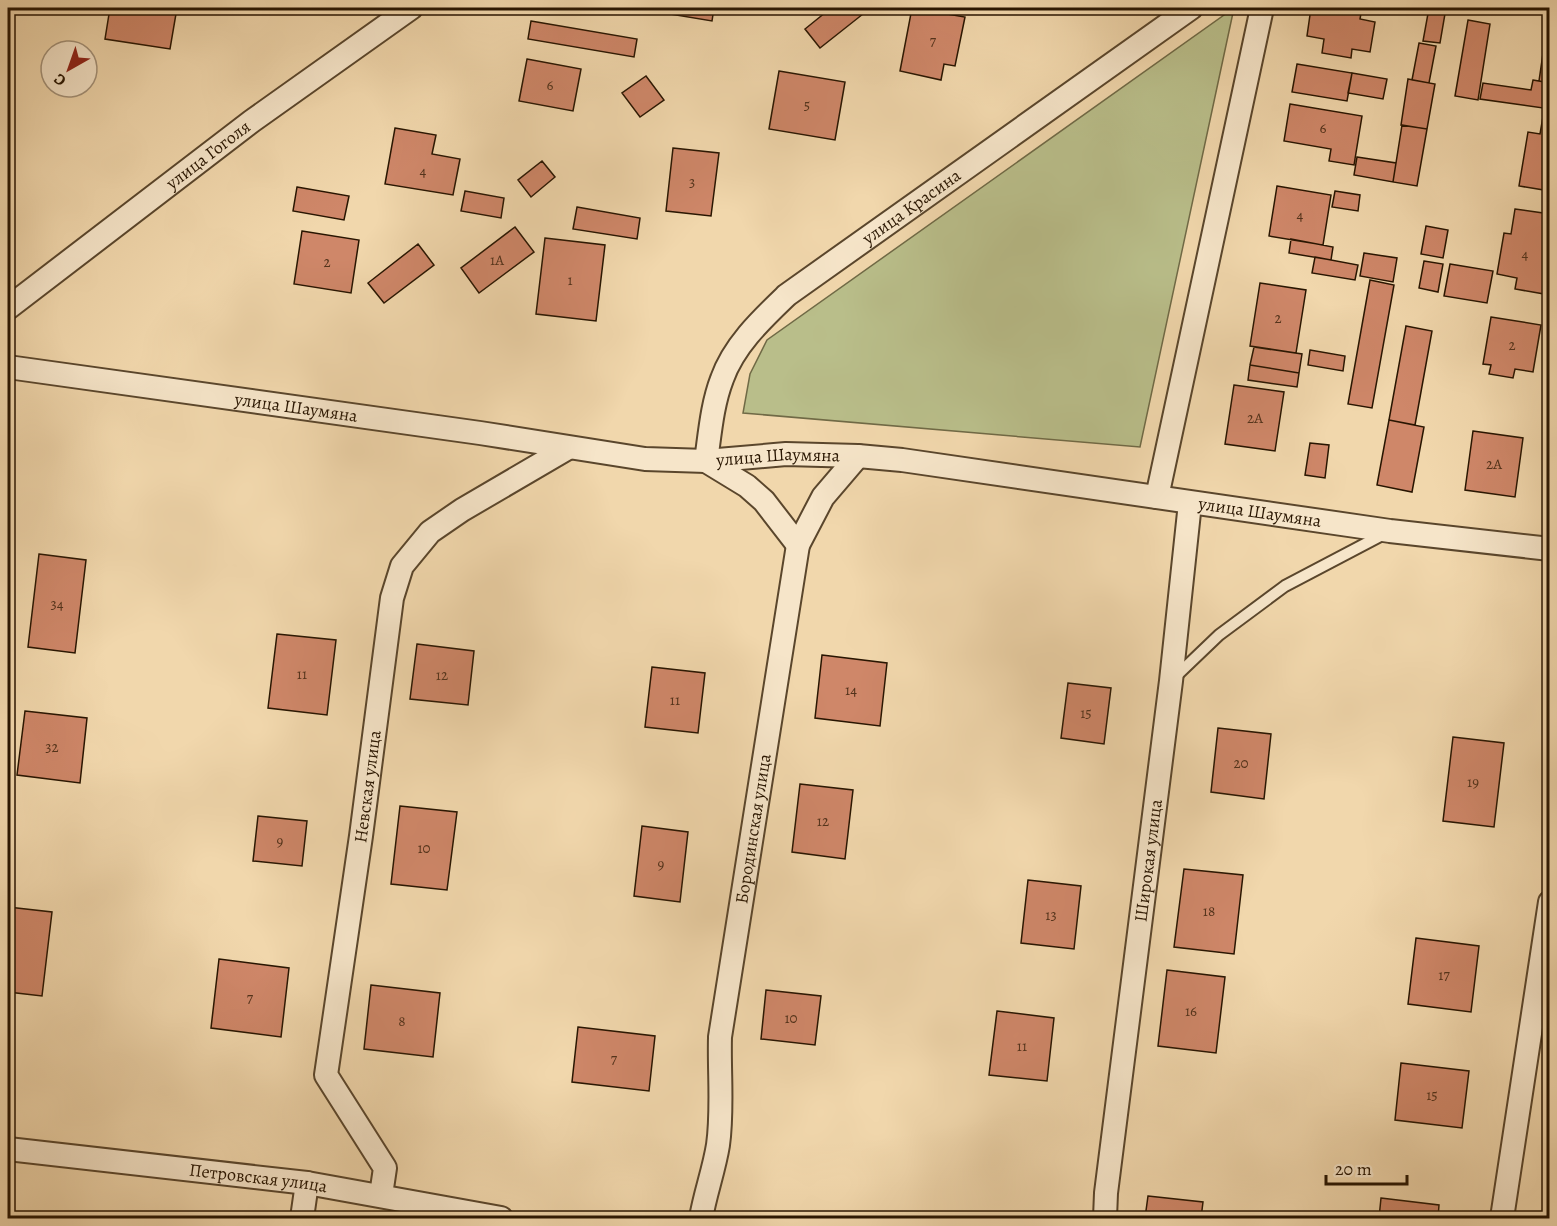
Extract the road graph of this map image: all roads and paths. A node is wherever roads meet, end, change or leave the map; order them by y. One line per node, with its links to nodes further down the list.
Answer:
1 (411, 8): 4 (street, улица Гоголя)
2 (1191, 8): 8 (street, улица Красина)
3 (1262, 8): 9 (street)
4 (8, 308)
5 (8, 367): 6 (street, улица Шаумяна)
6 (568, 448): 8 (street, улица Шаумяна); 18 (street, Невская улица)
7 (858, 456): 8 (street, улица Шаумяна); 9 (street, улица Шаумяна); 12 (street, Бородинская улица)
8 (706, 461): 12 (street)
9 (1157, 497): 10 (street, улица Шаумяна)
10 (1190, 503): 11 (street, улица Шаумяна); 14 (street, Широкая улица)
11 (1390, 531): 13 (street, улица Шаумяна); 14 (lane)
12 (798, 545): 21 (street, Бородинская улица)
13 (1550, 549)
14 (1171, 681): 22 (street, Широкая улица)
15 (1550, 902): 23 (street)
16 (10, 1148): 17 (street, Петровская улица)
17 (307, 1183): 18 (street, Петровская улица); 19 (street)
18 (381, 1195): 20 (street, Петровская улица)
19 (302, 1218)
20 (501, 1218)
21 (701, 1218)
22 (1105, 1218)
23 (1502, 1218)

